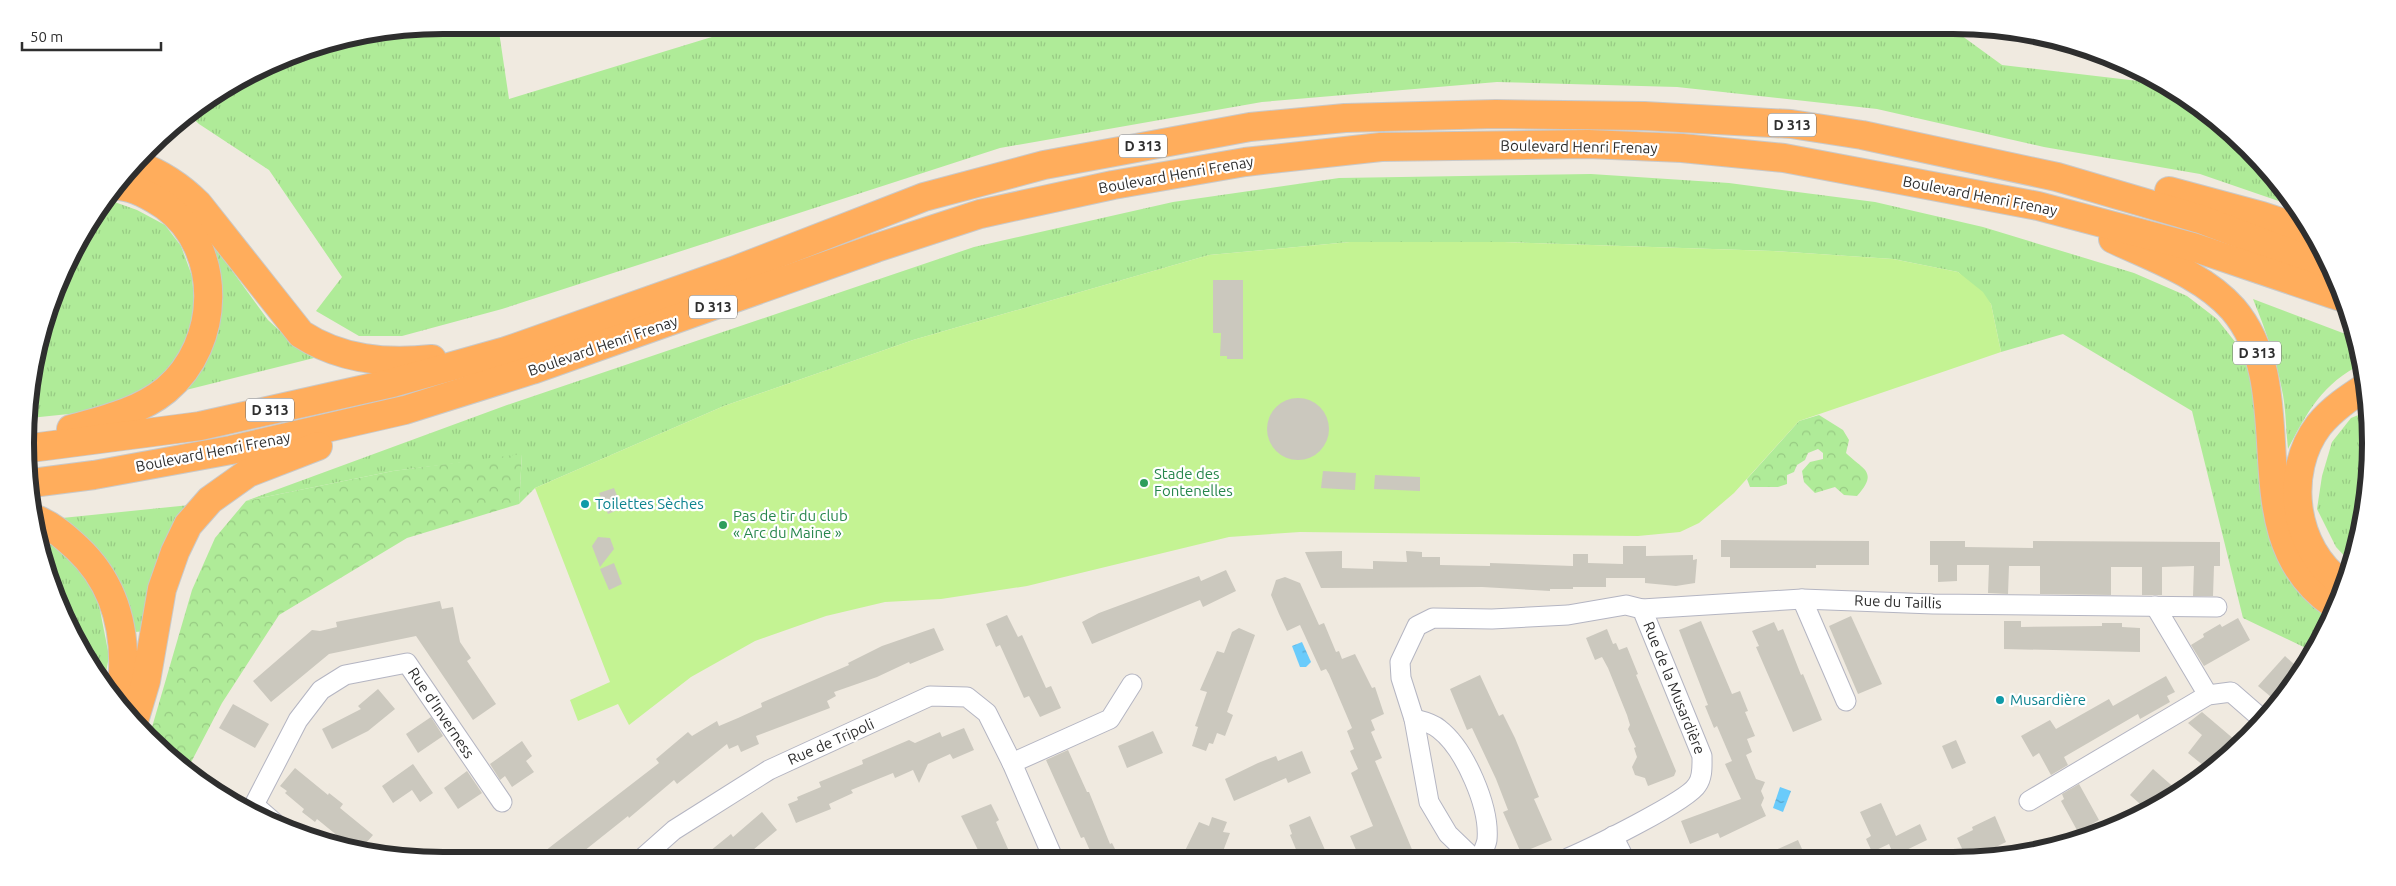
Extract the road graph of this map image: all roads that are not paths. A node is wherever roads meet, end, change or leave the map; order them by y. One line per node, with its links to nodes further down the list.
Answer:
1 (142, 166): 8 (highway)
2 (2056, 177): 5 (highway, D 313); 6 (highway, Boulevard Henri Frenay / D 313); 8 (highway, Boulevard Henri Frenay / D 313)
3 (124, 187): 11 (highway)
4 (2038, 206): 7 (highway, Boulevard Henri Frenay / D 313); 10 (highway, Boulevard Henri Frenay / D 313); 17 (highway, D 313)
5 (2301, 229)
6 (2321, 265)
7 (2335, 295)
8 (506, 351): 12 (highway, Boulevard Henri Frenay / D 313)
9 (2359, 392): 15 (highway)
10 (445, 398): 13 (highway, Boulevard Henri Frenay / D 313); 25 (highway)
11 (34, 440)
12 (34, 448)
13 (36, 482)
14 (42, 521): 23 (highway)
15 (2339, 580)
16 (1802, 599): 18 (street, Rue du Taillis); 20 (street, Rue du Taillis); 24 (street)
17 (2330, 602)
18 (2155, 606): 19 (street, Rue du Taillis); 22 (street)
19 (2216, 607)
20 (1642, 609): 27 (street, Rue de la Musardière); 32 (street, Rue de la Musardière)
21 (1132, 684): 28 (street)
22 (2208, 695): 26 (street); 29 (street)
23 (121, 696)
24 (1846, 701)
25 (136, 714)
26 (2258, 716)
27 (1414, 719): 35 (street, Rue de la Musardière); 36 (street)
28 (1012, 763): 33 (street, Rue de Tripoli); 34 (street, Rue de Tripoli)
29 (2029, 801)
30 (502, 802): 31 (street, Rue d'Inverness)
31 (256, 807)
32 (1613, 836): 37 (street, Rue de la Musardière); 38 (street)
33 (648, 852)
34 (1051, 852)
35 (1467, 852)
36 (1483, 852)
37 (1580, 852)
38 (1621, 852)

